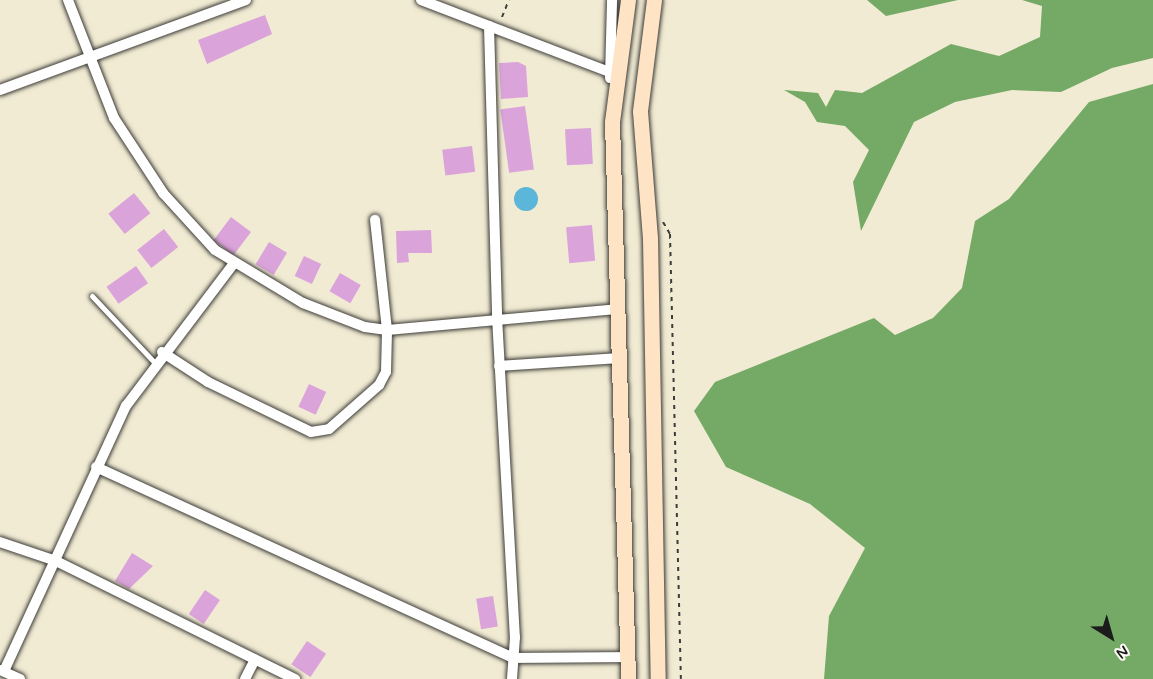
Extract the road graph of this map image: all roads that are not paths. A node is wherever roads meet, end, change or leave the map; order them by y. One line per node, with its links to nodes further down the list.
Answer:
1 (68, 0): 8 (street)
2 (246, 0): 8 (street)
3 (420, 0): 7 (street)
4 (612, 0): 9 (street)
5 (628, 0): 11 (main road)
6 (654, 0): 34 (main road)
7 (493, 27): 9 (street); 16 (street)
8 (92, 58): 10 (street); 13 (street)
9 (610, 72): 11 (street)
10 (0, 90)
11 (612, 122): 15 (main road)
12 (375, 220): 17 (street)
13 (234, 263): 17 (street); 18 (street)
14 (92, 296): 20 (lane)
15 (617, 309): 16 (street); 19 (main road)
16 (497, 317): 17 (street); 21 (street)
17 (387, 330): 18 (street)
18 (162, 352): 20 (street)
19 (619, 358): 21 (street); 25 (main road)
20 (155, 363): 22 (street)
21 (499, 366): 26 (street)
22 (96, 467): 24 (street); 26 (street)
23 (0, 542): 24 (street)
24 (56, 561): 27 (street); 28 (street)
25 (630, 657): 26 (street); 33 (main road)
26 (513, 658): 32 (street)
27 (255, 659): 30 (street); 31 (street)
28 (2, 671): 29 (street)
29 (20, 679)
30 (245, 679)
31 (295, 679)
32 (512, 679)
33 (628, 679)
34 (658, 679)

